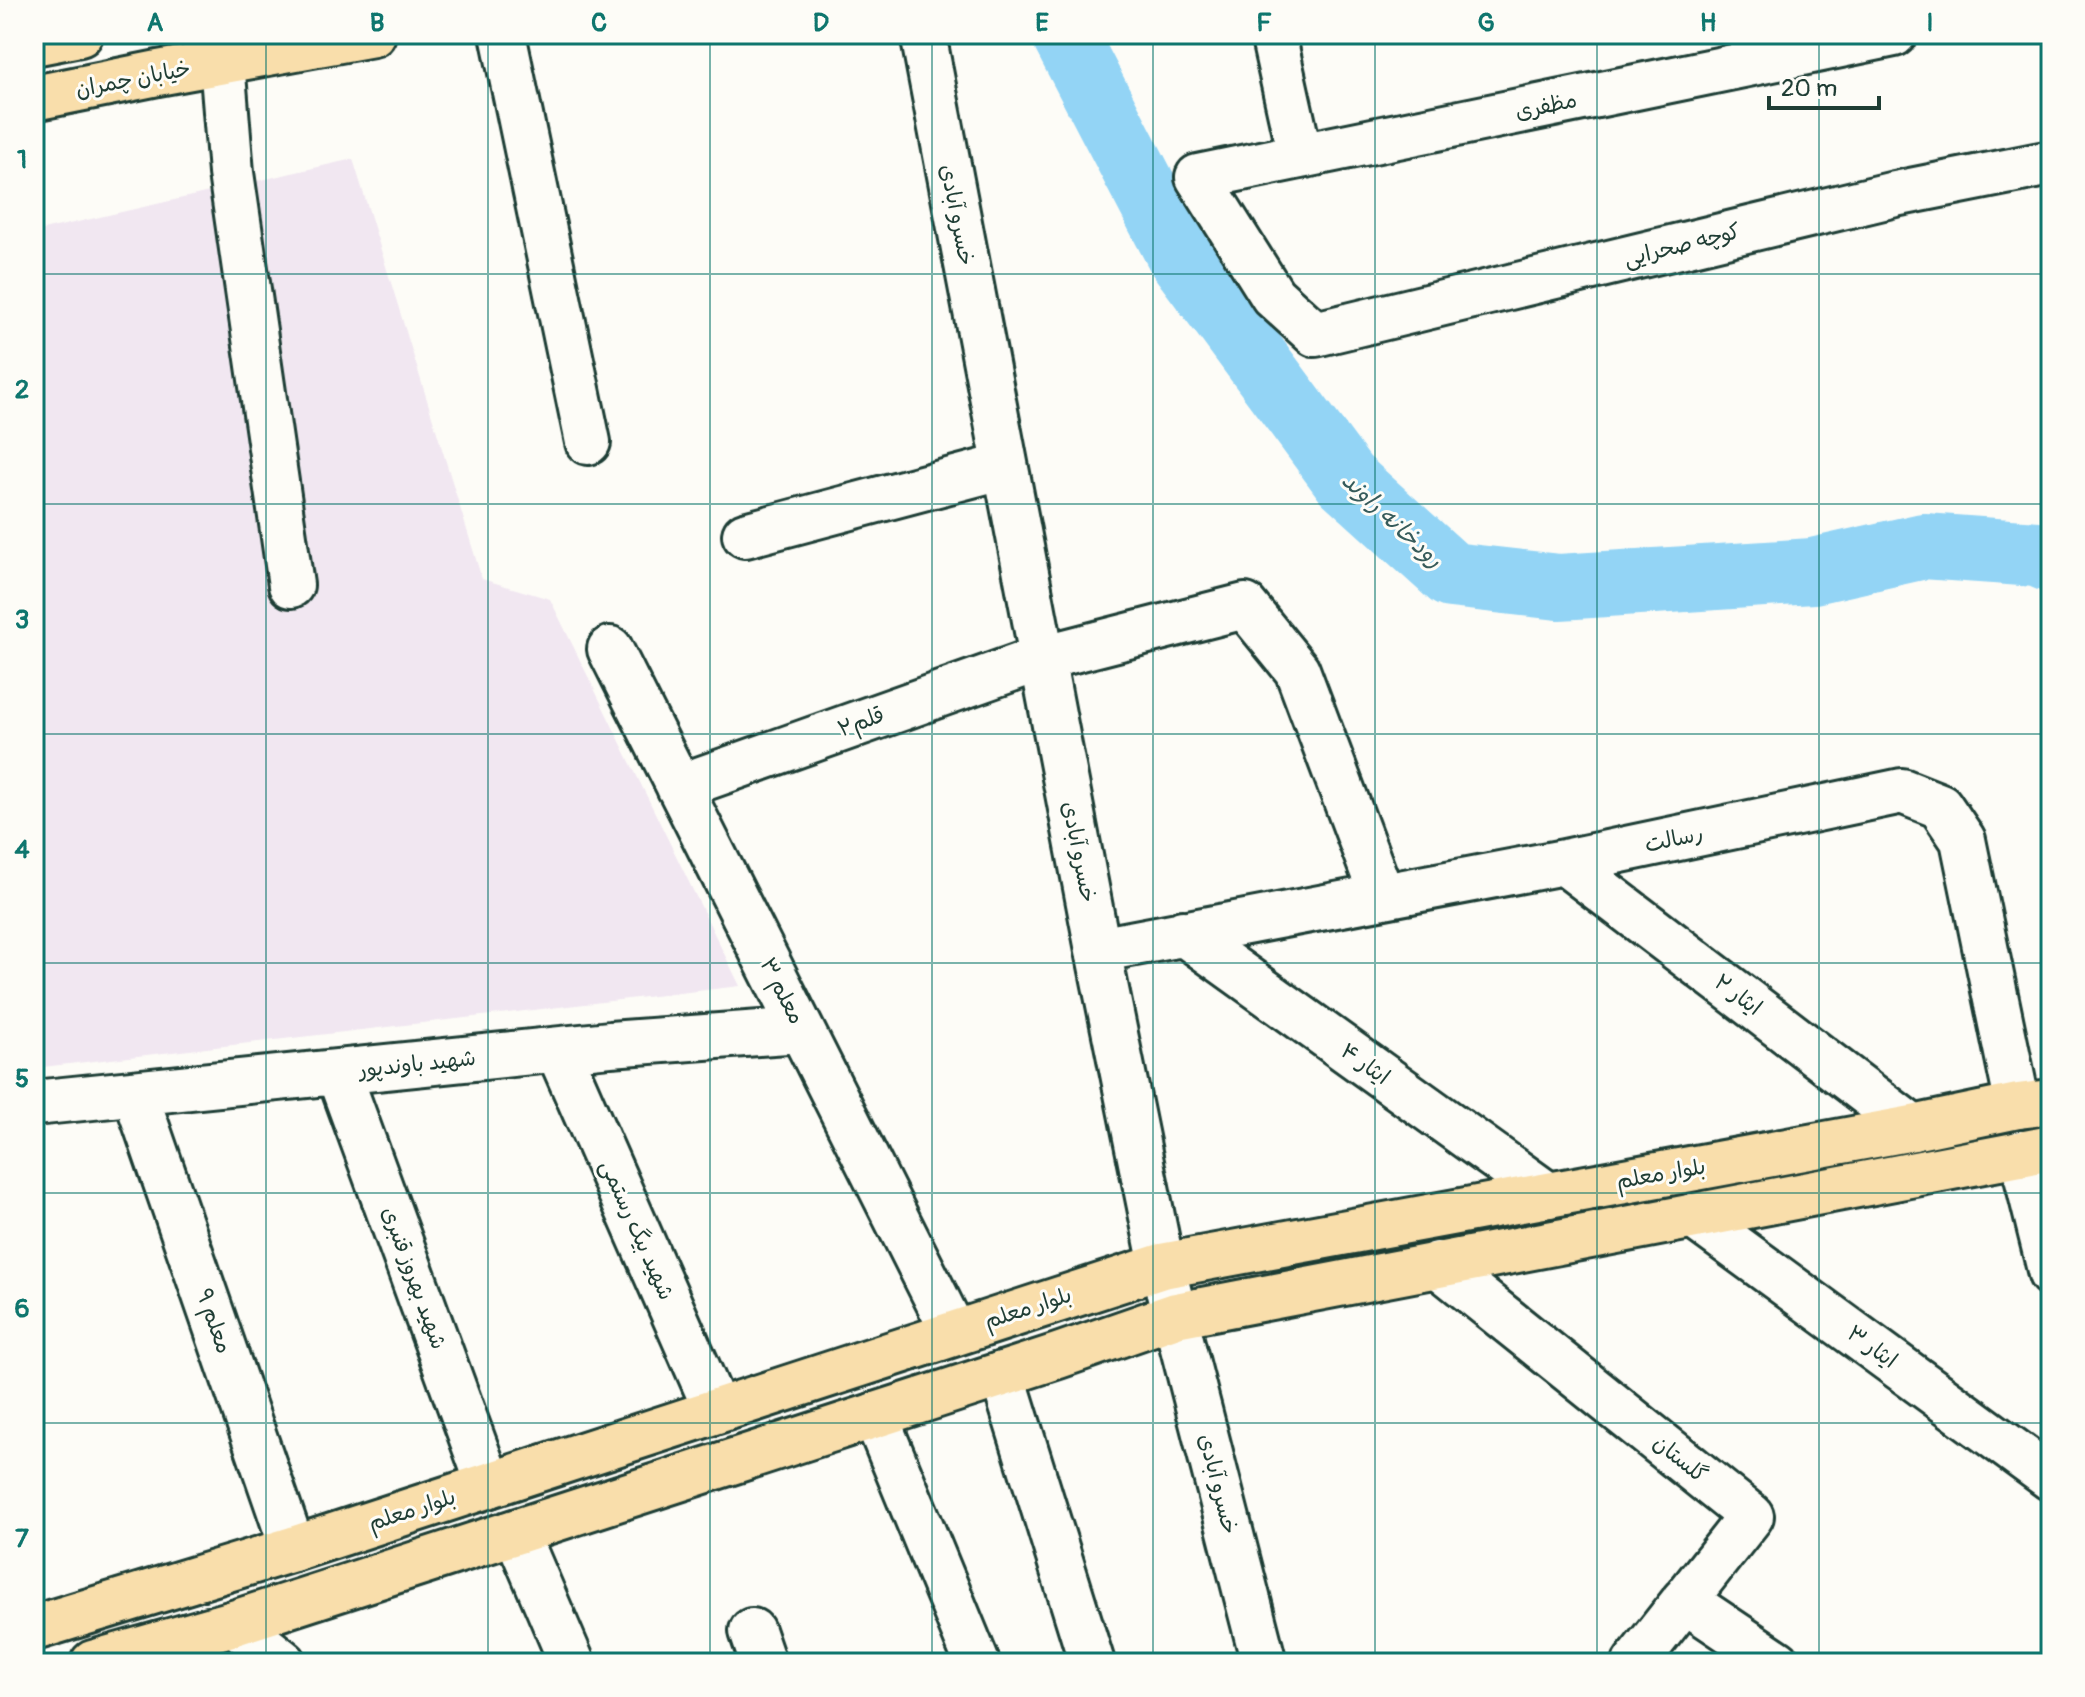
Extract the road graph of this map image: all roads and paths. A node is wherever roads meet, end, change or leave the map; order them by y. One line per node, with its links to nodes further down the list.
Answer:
1 (80, 34): 7 (main road)
2 (373, 34): 8 (main road, خیابان چمران)
3 (503, 34): 13 (street)
4 (923, 34): 14 (street, خسرو آبادی)
5 (1273, 34): 10 (street)
6 (1894, 34): 10 (street, مظفری)
7 (34, 43)
8 (222, 62): 9 (main road, خیابان چمران); 16 (street)
9 (34, 98)
10 (1300, 156): 12 (street, مظفری)
11 (2051, 163): 12 (street, کوچه صحرایی)
12 (1315, 334)
13 (588, 442)
14 (1005, 466): 15 (street); 18 (street, خسرو آبادی)
15 (745, 535)
16 (291, 585)
17 (610, 649): 19 (street, معلم ۳)
18 (1042, 658): 19 (street, قلم۲); 21 (street, قلم۲); 23 (street, خسرو آبادی)
19 (679, 787): 24 (street, معلم ۳)
20 (1564, 862): 21 (street, رسالت); 29 (street, رسالت); 30 (street, ایثار ۲)
21 (1382, 896): 22 (street, رسالت)
22 (1183, 933): 23 (street, رسالت); 32 (street, ایثار ۴)
23 (1098, 950): 35 (street, خسرو آبادی)
24 (801, 1030): 25 (street, شهید باوندپور); 38 (street, معلم ۳)
25 (558, 1050): 26 (street, شهید باوندپور); 40 (street, شهید بیگ رستمی)
26 (338, 1072): 27 (street, شهید باوندپور); 43 (street, شهید بهروز قنبری)
27 (135, 1093): 28 (street, شهید باوندپور); 45 (street, معلم ۹)
28 (34, 1103)
29 (2035, 1104): 30 (main road, بلوار معلم)
30 (1913, 1128): 32 (main road, بلوار معلم)
31 (2036, 1150): 33 (main road); 36 (street)
32 (1548, 1195): 35 (main road, بلوار معلم)
33 (1693, 1216): 34 (main road); 42 (street, ایثار ۳)
34 (1437, 1264): 37 (main road); 46 (street, گلستان)
35 (1162, 1266): 37 (street, خسرو آبادی); 38 (main road, بلوار معلم)
36 (2051, 1274)
37 (1176, 1315): 39 (main road); 50 (street, خسرو آبادی)
38 (954, 1333): 40 (main road, بلوار معلم)
39 (1002, 1374): 41 (main road); 55 (street)
40 (716, 1410): 43 (main road, بلوار معلم)
41 (875, 1415): 44 (main road); 54 (street)
42 (2051, 1478)
43 (489, 1485): 45 (main road, بلوار معلم)
44 (516, 1532): 47 (main road); 53 (street)
45 (293, 1549): 48 (main road, بلوار معلم)
46 (1684, 1600): 56 (street); 57 (street)
47 (234, 1623): 49 (main road); 52 (street)
48 (34, 1628)
49 (175, 1652): 51 (main road)
50 (1263, 1656)
51 (93, 1663)
52 (284, 1663)
53 (572, 1663)
54 (977, 1663)
55 (1092, 1663)
56 (1635, 1663)
57 (1778, 1663)

